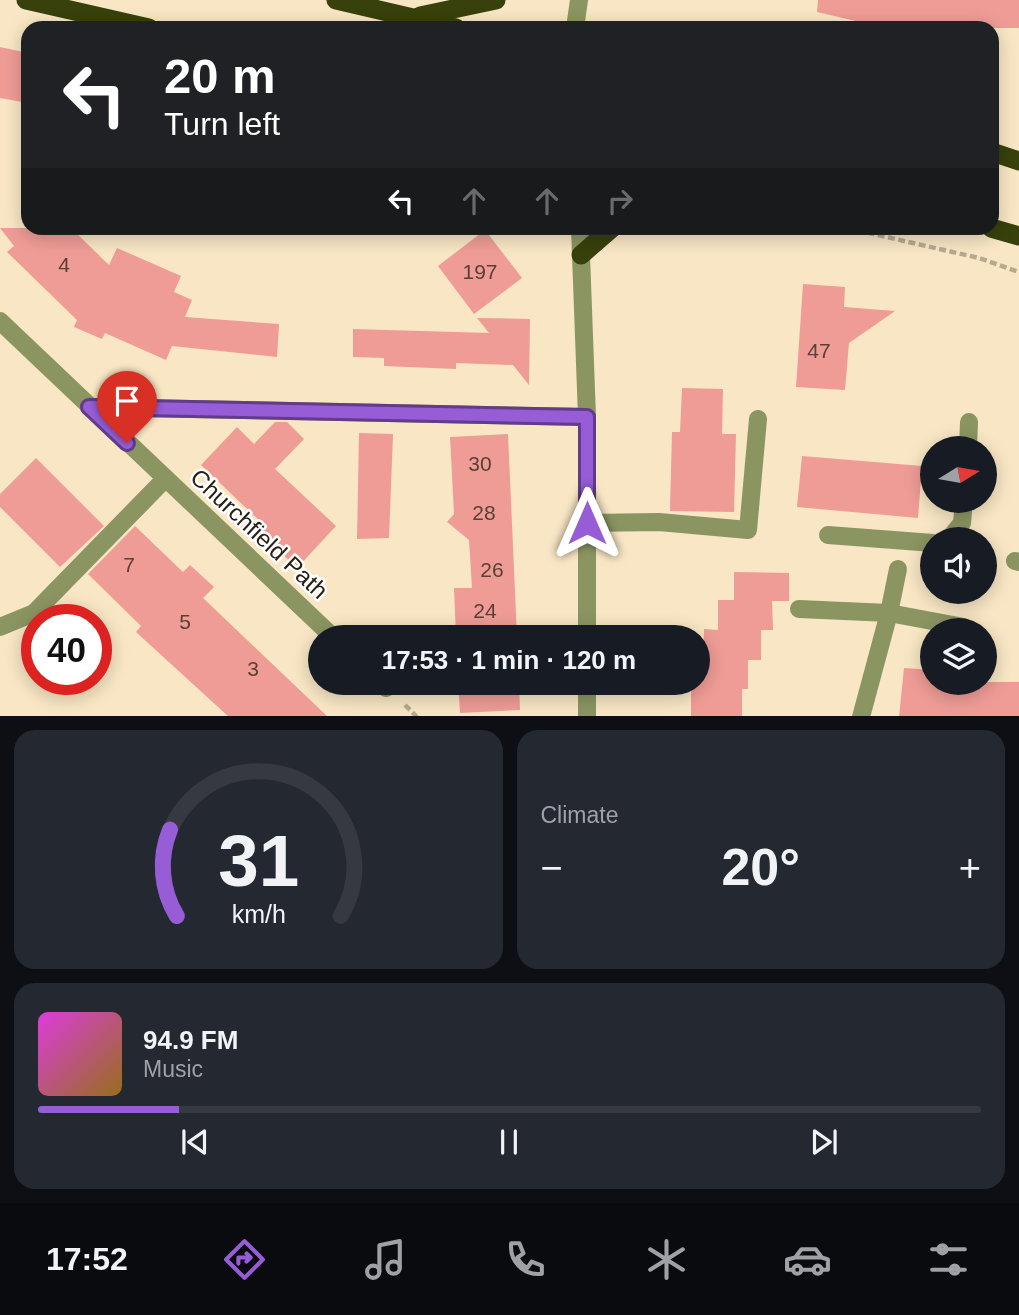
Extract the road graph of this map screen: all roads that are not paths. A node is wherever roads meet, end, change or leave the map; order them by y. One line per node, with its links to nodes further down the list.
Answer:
1 (26, 0): 6 (highway)
2 (336, 0): 5 (highway)
3 (496, 0): 5 (highway)
4 (579, 0): 8 (street)
5 (412, 18): 7 (highway)
6 (118, 21)
7 (425, 21)
8 (576, 21)
9 (999, 154): 10 (highway)
10 (1019, 161)
11 (999, 230): 14 (highway)
12 (580, 235): 15 (street)
13 (604, 235): 15 (highway)
14 (1019, 236)
15 (581, 255): 18 (street)
16 (0, 321): 17 (street, Churchfield Path)
17 (89, 407): 18 (street); 22 (street, Churchfield Path)
18 (587, 417): 23 (street)
19 (758, 419): 23 (street)
20 (970, 422): 21 (street)
21 (969, 436)
22 (164, 479): 30 (street, Churchfield Path); 32 (street)
23 (587, 523): 31 (street)
24 (828, 535): 25 (street)
25 (902, 541): 26 (street); 28 (street)
26 (920, 542)
27 (799, 610): 28 (street)
28 (889, 613): 29 (street); 35 (street)
29 (920, 619)
30 (320, 625)
31 (587, 625)
32 (0, 627)
33 (587, 695): 34 (street)
34 (587, 716)
35 (861, 716)

